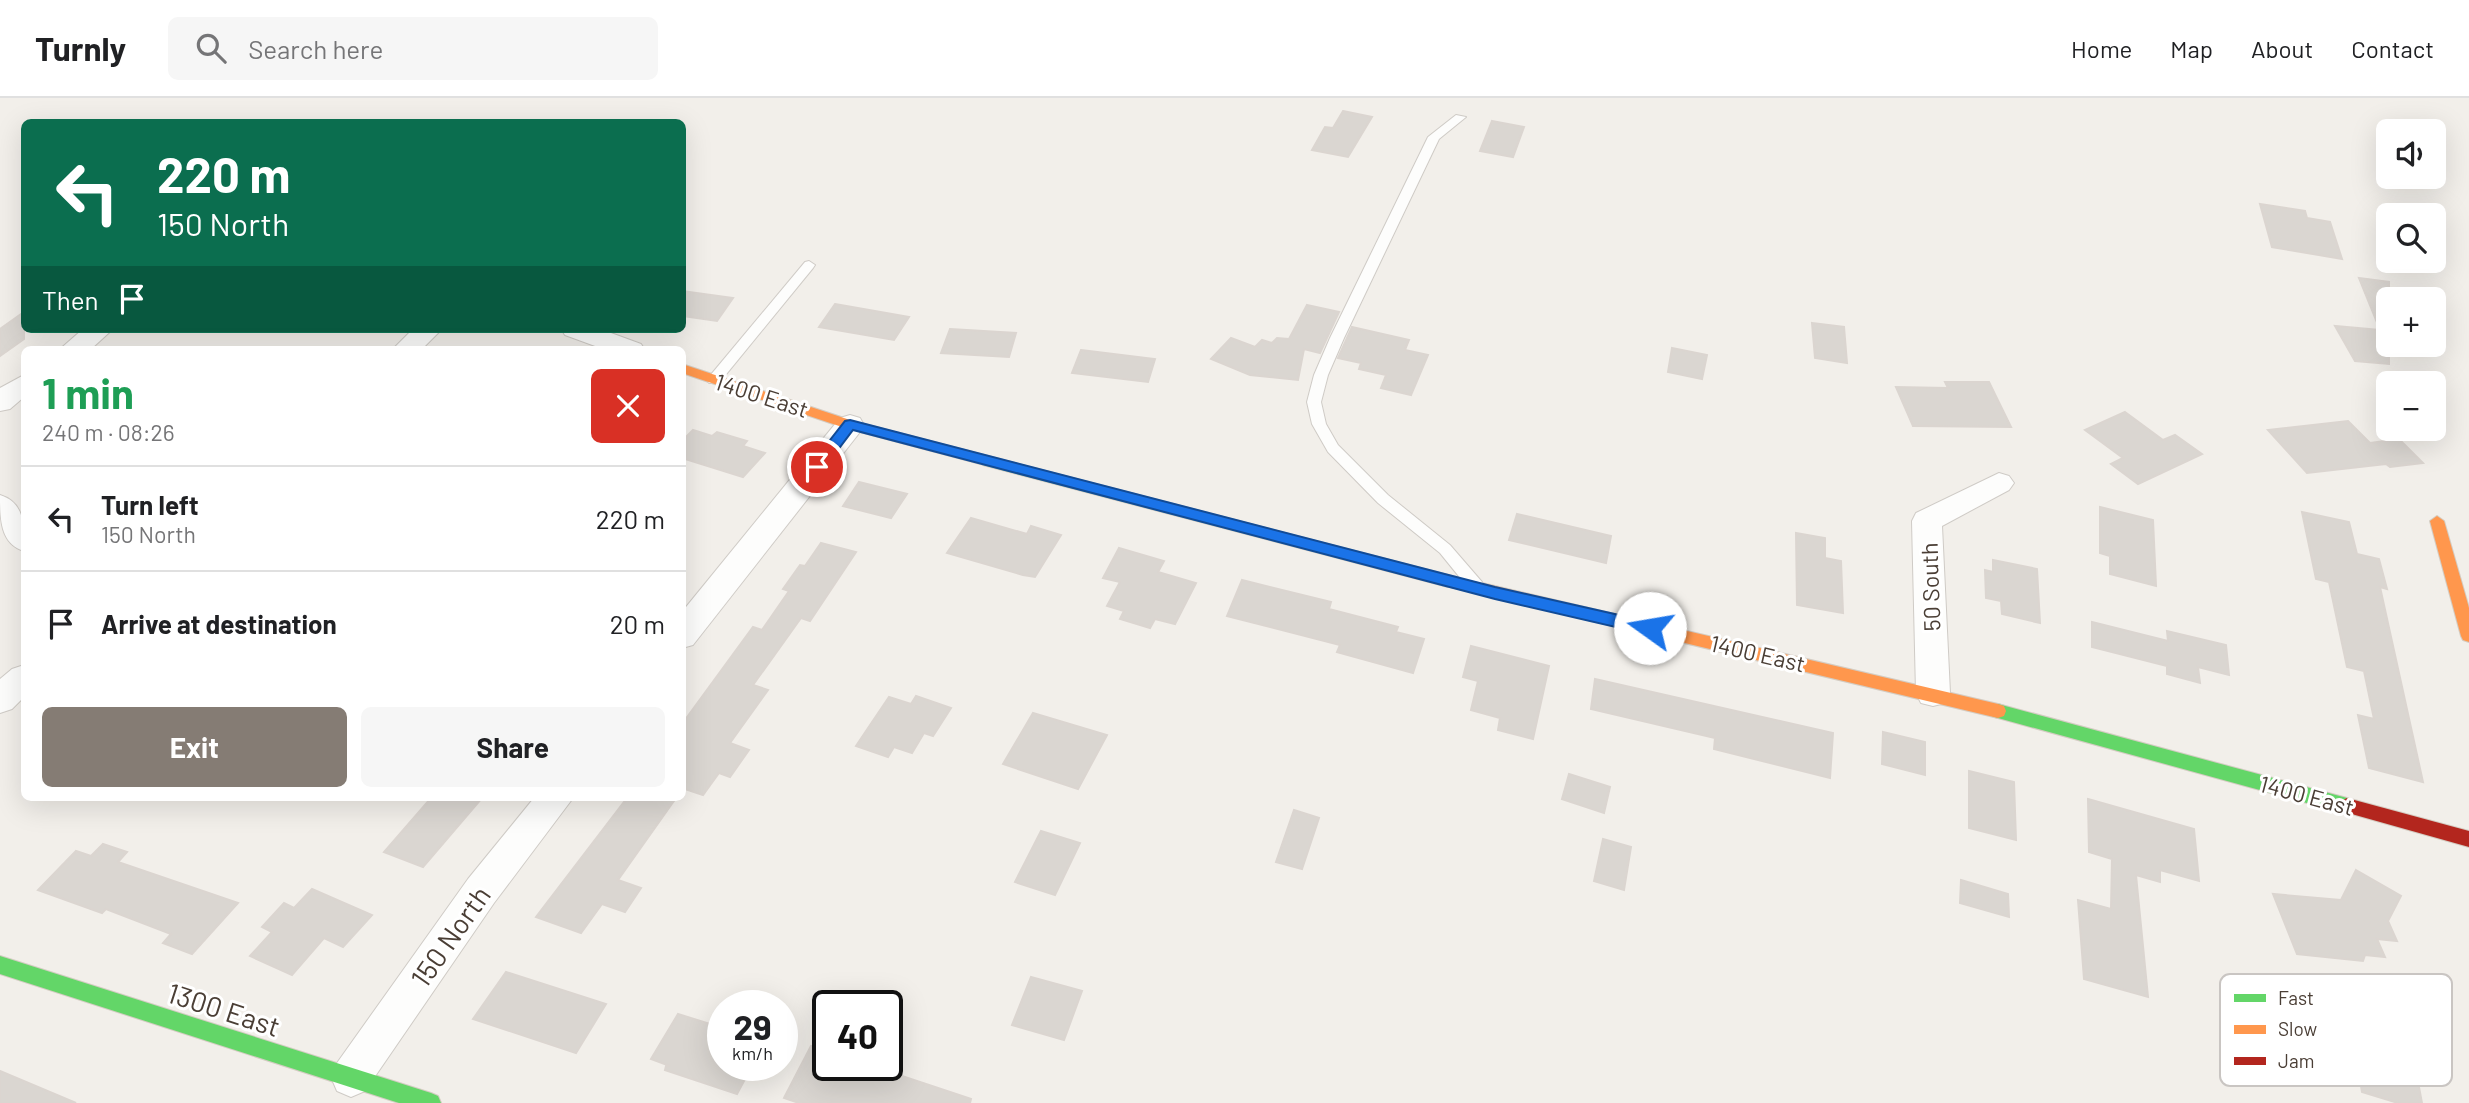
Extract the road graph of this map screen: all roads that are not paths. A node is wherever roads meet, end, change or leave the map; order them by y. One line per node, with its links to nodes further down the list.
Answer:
1 (1460, 117): 18 (lane)
2 (809, 265): 10 (lane)
3 (95, 333): 6 (street)
4 (424, 333): 7 (street)
5 (585, 333): 8 (street)
6 (77, 346)
7 (410, 346)
8 (621, 346)
9 (686, 370): 10 (street, 1400 East)
10 (714, 380): 13 (street, 1400 East)
11 (21, 386): 12 (street)
12 (0, 402)
13 (850, 425): 18 (street, 1400 East); 19 (street)
14 (1999, 483): 22 (street, 50 South)
15 (0, 506): 17 (street)
16 (2437, 520): 20 (street)
17 (21, 536)
18 (1477, 588): 22 (street, 1400 East)
19 (686, 631)
20 (2469, 636)
21 (21, 681): 23 (street)
22 (1934, 693): 25 (street, 1400 East)
23 (0, 699)
24 (553, 801): 27 (street, 150 North)
25 (2469, 839)
26 (0, 965): 27 (street, 1300 East)
27 (351, 1077): 28 (street, 1300 East)
28 (431, 1103)

